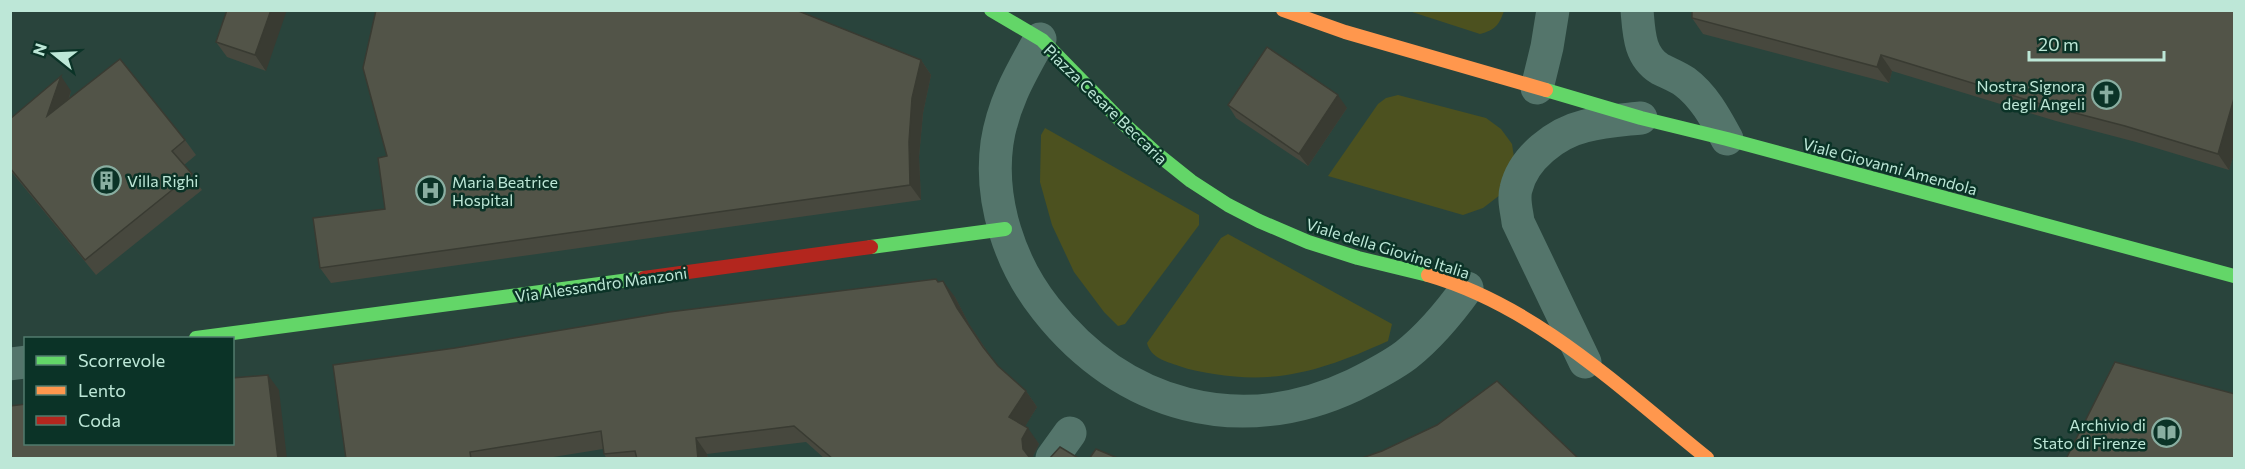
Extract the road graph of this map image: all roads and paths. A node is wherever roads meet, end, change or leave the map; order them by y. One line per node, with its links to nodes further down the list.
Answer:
1 (991, 10): 5 (main road)
2 (1283, 10): 6 (main road)
3 (1553, 10): 6 (street)
4 (1637, 10): 8 (street)
5 (1040, 39): 9 (main road, Piazza Cesare Beccaria); 10 (street, Piazza Cesare Beccaria)
6 (1537, 88): 7 (main road, Viale Giovanni Amendola)
7 (1641, 118): 8 (main road, Viale Giovanni Amendola); 14 (street)
8 (1727, 139): 11 (main road, Viale Giovanni Amendola)
9 (1229, 206): 12 (main road, Viale della Giovine Italia)
10 (1005, 229): 12 (street, Piazza Cesare Beccaria); 13 (main road, Via Alessandro Manzoni)
11 (2235, 276)
12 (1467, 288): 14 (main road, Viale della Giovine Italia)
13 (211, 337)
14 (1585, 362): 15 (main road, Viale della Giovine Italia)
15 (1707, 459)

